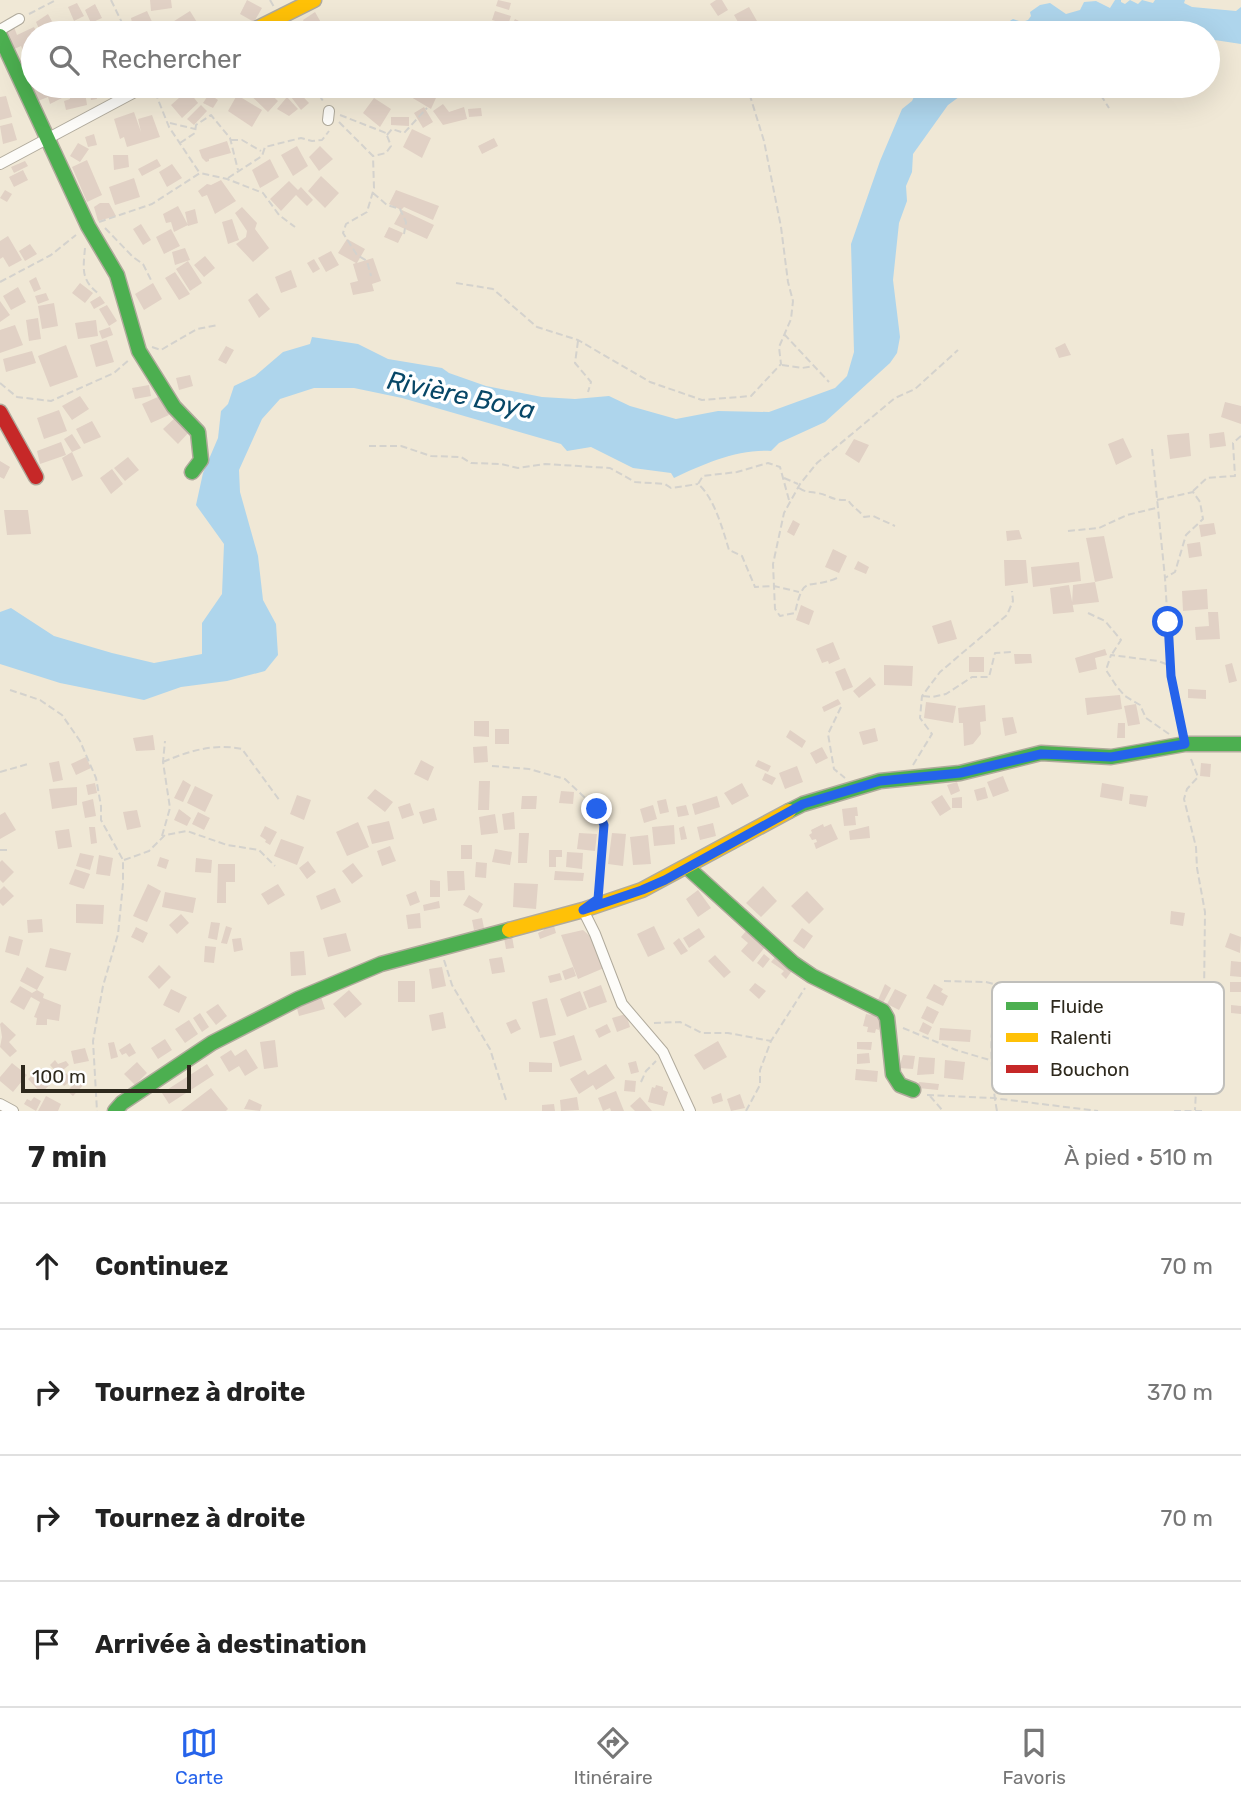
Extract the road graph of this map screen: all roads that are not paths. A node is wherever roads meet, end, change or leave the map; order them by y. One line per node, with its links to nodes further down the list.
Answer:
1 (314, 0): 3 (street)
2 (19, 19): 4 (street)
3 (272, 21)
4 (0, 30)
5 (0, 36): 6 (street)
6 (21, 81)
7 (29, 98): 9 (street)
8 (124, 98): 9 (street)
9 (48, 139): 10 (street); 12 (street)
10 (0, 164)
11 (0, 412): 13 (street)
12 (192, 472)
13 (36, 477)
14 (1241, 744): 15 (street)
15 (687, 867): 16 (street); 17 (street)
16 (583, 910): 20 (street); 21 (street)
17 (913, 1090)
18 (0, 1104): 19 (street)
19 (13, 1111)
20 (115, 1111)
21 (690, 1111)

